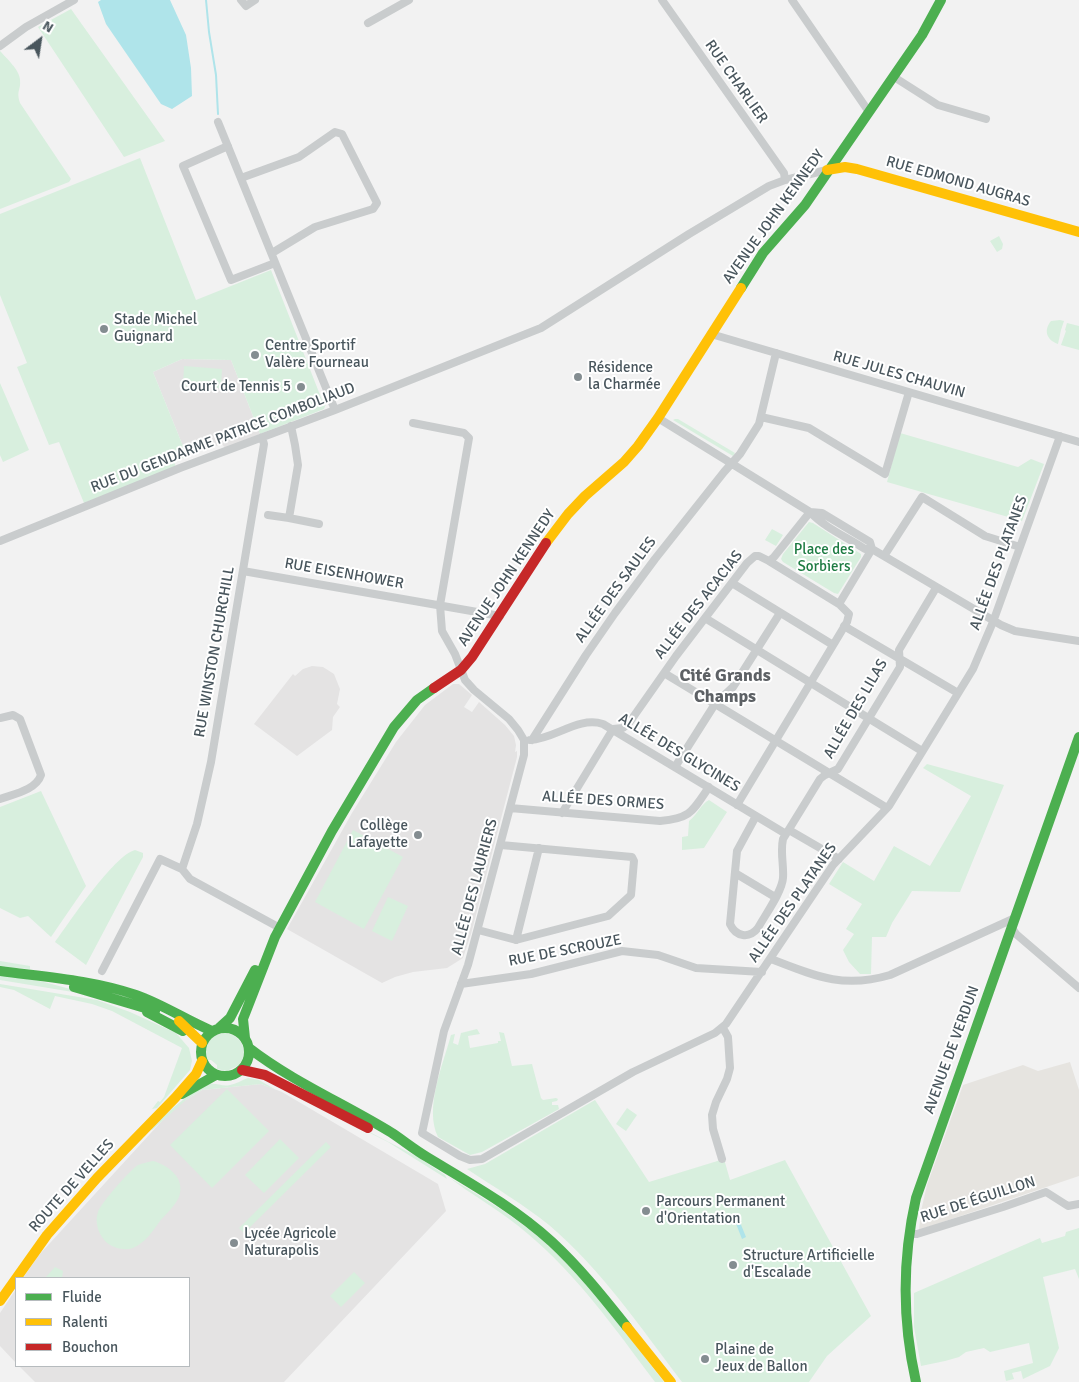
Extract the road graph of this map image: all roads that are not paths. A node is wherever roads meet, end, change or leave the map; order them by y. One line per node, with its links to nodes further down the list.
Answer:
1 (74, 0): 11 (street)
2 (254, 0): 8 (street)
3 (390, 0): 9 (street)
4 (409, 0): 9 (street)
5 (662, 0): 21 (street, RUE CHARLIER)
6 (792, 0): 13 (street)
7 (941, 0): 12 (main road, AVENUE JOHN KENNEDY)
8 (244, 3)
9 (394, 8): 10 (street)
10 (368, 23)
11 (0, 46)
12 (894, 77): 13 (main road, AVENUE JOHN KENNEDY); 14 (street)
13 (869, 112): 16 (main road, AVENUE JOHN KENNEDY)
14 (986, 119)
15 (218, 122): 17 (street)
16 (847, 144): 18 (main road, AVENUE JOHN KENNEDY); 19 (main road, AVENUE JOHN KENNEDY)
17 (228, 146): 20 (street); 24 (street)
18 (857, 169): 19 (main road, RUE EDMOND AUGRAS); 22 (main road, RUE EDMOND AUGRAS)
19 (827, 170): 21 (street, RUE DU GENDARME PATRICE COMBOLIAUD); 25 (main road, AVENUE JOHN KENNEDY)
20 (241, 178): 23 (street); 23 (street)
21 (785, 180): 28 (street, RUE DU GENDARME PATRICE COMBOLIAUD)
22 (1079, 232)
23 (272, 254): 24 (street)
24 (275, 263): 28 (street)
25 (711, 334): 26 (street, RUE JULES CHAUVIN); 30 (main road, AVENUE JOHN KENNEDY)
26 (776, 354): 27 (street, RUE JULES CHAUVIN); 29 (street, ALLÉE DES SAULES)
27 (909, 392): 29 (street); 33 (street, RUE JULES CHAUVIN)
28 (335, 410): 32 (street, RUE DU GENDARME PATRICE COMBOLIAUD)
29 (761, 416): 36 (street, ALLÉE DES SAULES)
30 (658, 418): 36 (street); 52 (main road, AVENUE JOHN KENNEDY)
31 (413, 423): 50 (street)
32 (290, 426): 34 (street, RUE DU GENDARME PATRICE COMBOLIAUD); 39 (street)
33 (1060, 436): 35 (street, RUE JULES CHAUVIN); 42 (street, ALLÉE DES PLATANES)
34 (262, 437): 41 (street, RUE DU GENDARME PATRICE COMBOLIAUD); 46 (street, RUE WINSTON CHURCHILL)
35 (1079, 442)
36 (733, 464): 37 (street); 69 (street, ALLÉE DES SAULES)
37 (810, 512): 43 (street); 45 (street, ALLÉE DES ACACIAS)
38 (268, 515): 39 (street)
39 (289, 518): 40 (street)
40 (319, 524)
41 (0, 541)
42 (1020, 547): 44 (street); 54 (street, ALLÉE DES PLATANES)
43 (872, 549): 44 (street); 49 (street)
44 (884, 556): 48 (street)
45 (768, 561): 47 (street, ALLÉE DES ACACIAS); 49 (street)
46 (243, 571): 50 (street, RUE EISENHOWER); 85 (street, RUE WINSTON CHURCHILL)
47 (732, 583): 51 (street); 53 (street, ALLÉE DES ACACIAS)
48 (936, 588): 54 (street); 59 (street, ALLÉE DES LILAS)
49 (839, 604): 55 (street)
50 (440, 605): 52 (street, RUE EISENHOWER); 60 (street)
51 (780, 613): 57 (street); 58 (street)
52 (500, 616): 60 (main road, AVENUE JOHN KENNEDY)
53 (705, 618): 58 (street); 61 (street, ALLÉE DES ACACIAS)
54 (993, 622): 56 (street); 63 (street, ALLÉE DES PLATANES)
55 (844, 626): 57 (street); 59 (street)
56 (1079, 640)
57 (833, 645): 62 (street)
58 (756, 650): 62 (street); 64 (street)
59 (900, 660): 63 (street); 66 (street, ALLÉE DES LILAS)
60 (461, 670): 69 (street); 90 (main road, AVENUE JOHN KENNEDY)
61 (664, 673): 64 (street); 67 (street, ALLÉE DES ACACIAS)
62 (810, 683): 66 (street); 70 (street)
63 (958, 693): 71 (street, ALLÉE DES PLATANES)
64 (715, 704): 70 (street); 72 (street)
65 (0, 718): 75 (street)
66 (869, 718): 71 (street); 73 (street, ALLÉE DES LILAS)
67 (613, 729): 69 (street, ALLÉE DES GLYCINES); 72 (street, ALLÉE DES GLYCINES); 79 (street)
68 (1079, 737): 88 (main road, AVENUE DE VERDUN)
69 (528, 740): 77 (street, ALLÉE DES LAURIERS)
70 (776, 741): 73 (street); 76 (street)
71 (922, 751): 78 (street, ALLÉE DES PLATANES)
72 (675, 767): 74 (street, ALLÉE DES GLYCINES)
73 (828, 773): 78 (street); 81 (street, ALLÉE DES LILAS)
74 (709, 787): 76 (street, ALLÉE DES GLYCINES); 79 (street, ALLÉE DES ORMES)
75 (0, 799)
76 (737, 805): 80 (street, ALLÉE DES GLYCINES)
77 (510, 808): 79 (street, ALLÉE DES ORMES); 82 (street, ALLÉE DES LAURIERS)
78 (887, 808): 84 (street, ALLÉE DES PLATANES)
79 (562, 813)
80 (756, 816): 81 (street, ALLÉE DES GLYCINES); 86 (street)
81 (787, 832): 84 (street, ALLÉE DES GLYCINES); 87 (street)
82 (501, 845): 83 (street); 89 (street, ALLÉE DES LAURIERS)
83 (539, 848): 91 (street); 91 (street)
84 (839, 859): 92 (street, ALLÉE DES PLATANES)
85 (182, 869): 90 (street); 94 (street)
86 (735, 873): 87 (street); 87 (street)
87 (775, 897)
88 (1014, 923): 92 (street); 98 (street); 111 (main road, AVENUE DE VERDUN)
89 (478, 930): 91 (street); 97 (street, ALLÉE DES LAURIERS)
90 (277, 932): 100 (main road, AVENUE JOHN KENNEDY); 102 (main road, AVENUE JOHN KENNEDY)
91 (516, 940)
92 (771, 959): 96 (street, ALLÉE DES PLATANES)
93 (0, 971): 95 (main road)
94 (102, 971)
95 (12, 972): 100 (main road); 101 (main road)
96 (762, 972): 97 (street, RUE DE SCROUZE); 99 (street, ALLÉE DES PLATANES)
97 (461, 984): 107 (street, ALLÉE DES LAURIERS)
98 (1079, 988)
99 (723, 1028): 107 (street, ALLÉE DES PLATANES); 109 (street)
100 (216, 1030): 101 (main road); 102 (main road)
101 (202, 1046): 103 (main road)
102 (248, 1047): 104 (main road); 108 (main road)
103 (202, 1061): 105 (main road); 106 (main road, ROUTE DE VELLES)
104 (242, 1070): 105 (main road); 108 (main road)
105 (216, 1075): 106 (main road, ROUTE DE VELLES)
106 (175, 1098): 112 (main road, ROUTE DE VELLES)
107 (422, 1133)
108 (417, 1151): 115 (main road)
109 (722, 1159)
110 (1079, 1204): 111 (street, RUE DE ÉGUILLON)
111 (910, 1234): 116 (main road, AVENUE DE VERDUN)
112 (17, 1277)
113 (15, 1280): 114 (main road, ROUTE DE VELLES)
114 (0, 1301)
115 (671, 1382)
116 (916, 1382)

